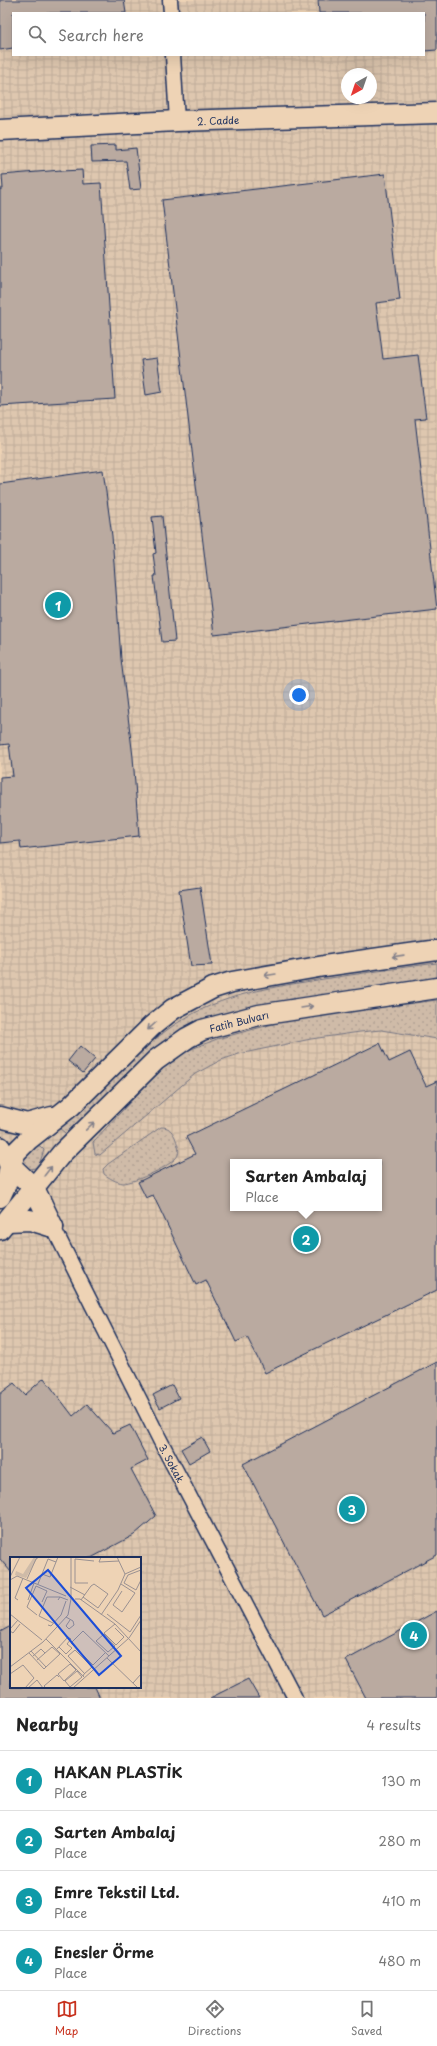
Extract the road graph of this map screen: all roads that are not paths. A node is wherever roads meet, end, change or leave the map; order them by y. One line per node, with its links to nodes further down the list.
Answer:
1 (170, 0): 2 (street)
2 (171, 12)
3 (173, 56): 5 (street)
4 (437, 113): 5 (main road, 2. Cadde)
5 (177, 121): 6 (main road, 2. Cadde)
6 (0, 130)
7 (437, 950): 9 (main road, one-way to 9)
8 (437, 988): 13 (main road, Fatih Bulvarı, one-way to 8)
9 (58, 1116): 10 (main road); 11 (main road)
10 (0, 1117)
11 (38, 1132): 13 (main road); 14 (main road)
12 (0, 1147): 14 (main road)
13 (62, 1153): 15 (main road, Fatih Bulvarı, one-way to 13)
14 (10, 1165): 15 (main road); 16 (main road)
15 (34, 1188): 17 (main road, Fatih Bulvarı); 18 (main road)
16 (0, 1197)
17 (4, 1225): 18 (main road)
18 (53, 1227): 19 (street, 3. Sokak)
19 (295, 1698)

